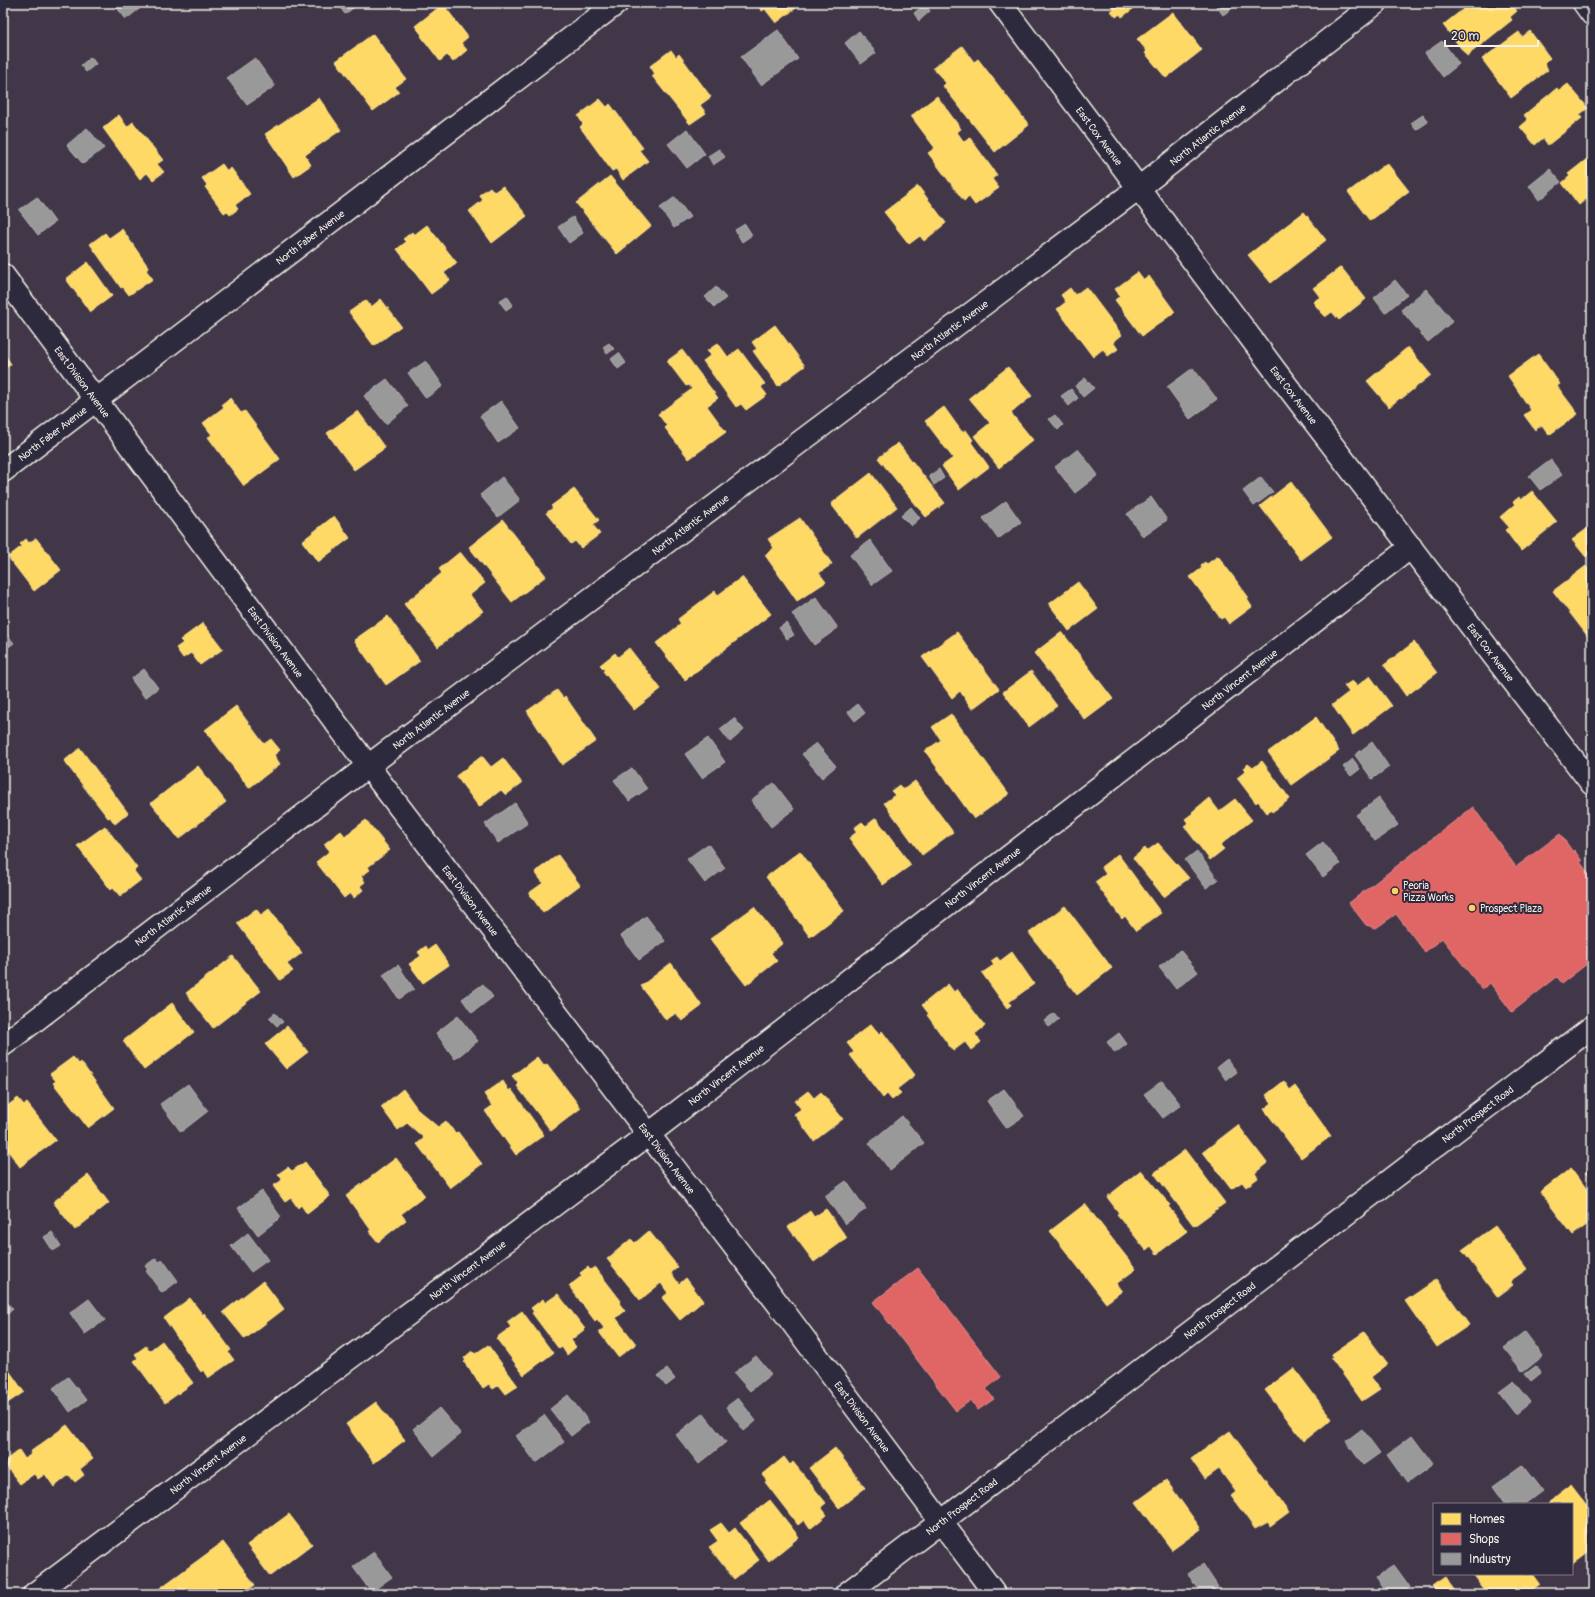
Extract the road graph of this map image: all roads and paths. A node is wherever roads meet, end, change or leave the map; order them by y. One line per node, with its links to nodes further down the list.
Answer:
1 (617, 3): 8 (street, North Faber Avenue)
2 (1000, 3): 6 (street, East Cox Avenue)
3 (1376, 3): 6 (street, North Atlantic Avenue)
4 (1584, 3): 5 (street)
5 (1592, 14)
6 (1140, 187): 10 (street, East Cox Avenue); 11 (street, North Atlantic Avenue)
7 (3, 275): 8 (street, East Division Avenue)
8 (97, 401): 9 (street, North Faber Avenue); 11 (street, East Division Avenue)
9 (3, 471)
10 (1411, 547): 12 (street, East Cox Avenue); 15 (street, North Vincent Avenue)
11 (368, 766): 14 (street, North Atlantic Avenue); 15 (street, East Division Avenue)
12 (1592, 784)
13 (1592, 1027): 16 (street, North Prospect Road)
14 (3, 1045)
15 (649, 1134): 16 (street, East Division Avenue); 17 (street, North Vincent Avenue)
16 (942, 1523): 18 (street, North Prospect Road); 19 (street, East Division Avenue)
17 (34, 1594)
18 (846, 1594)
19 (995, 1594)

